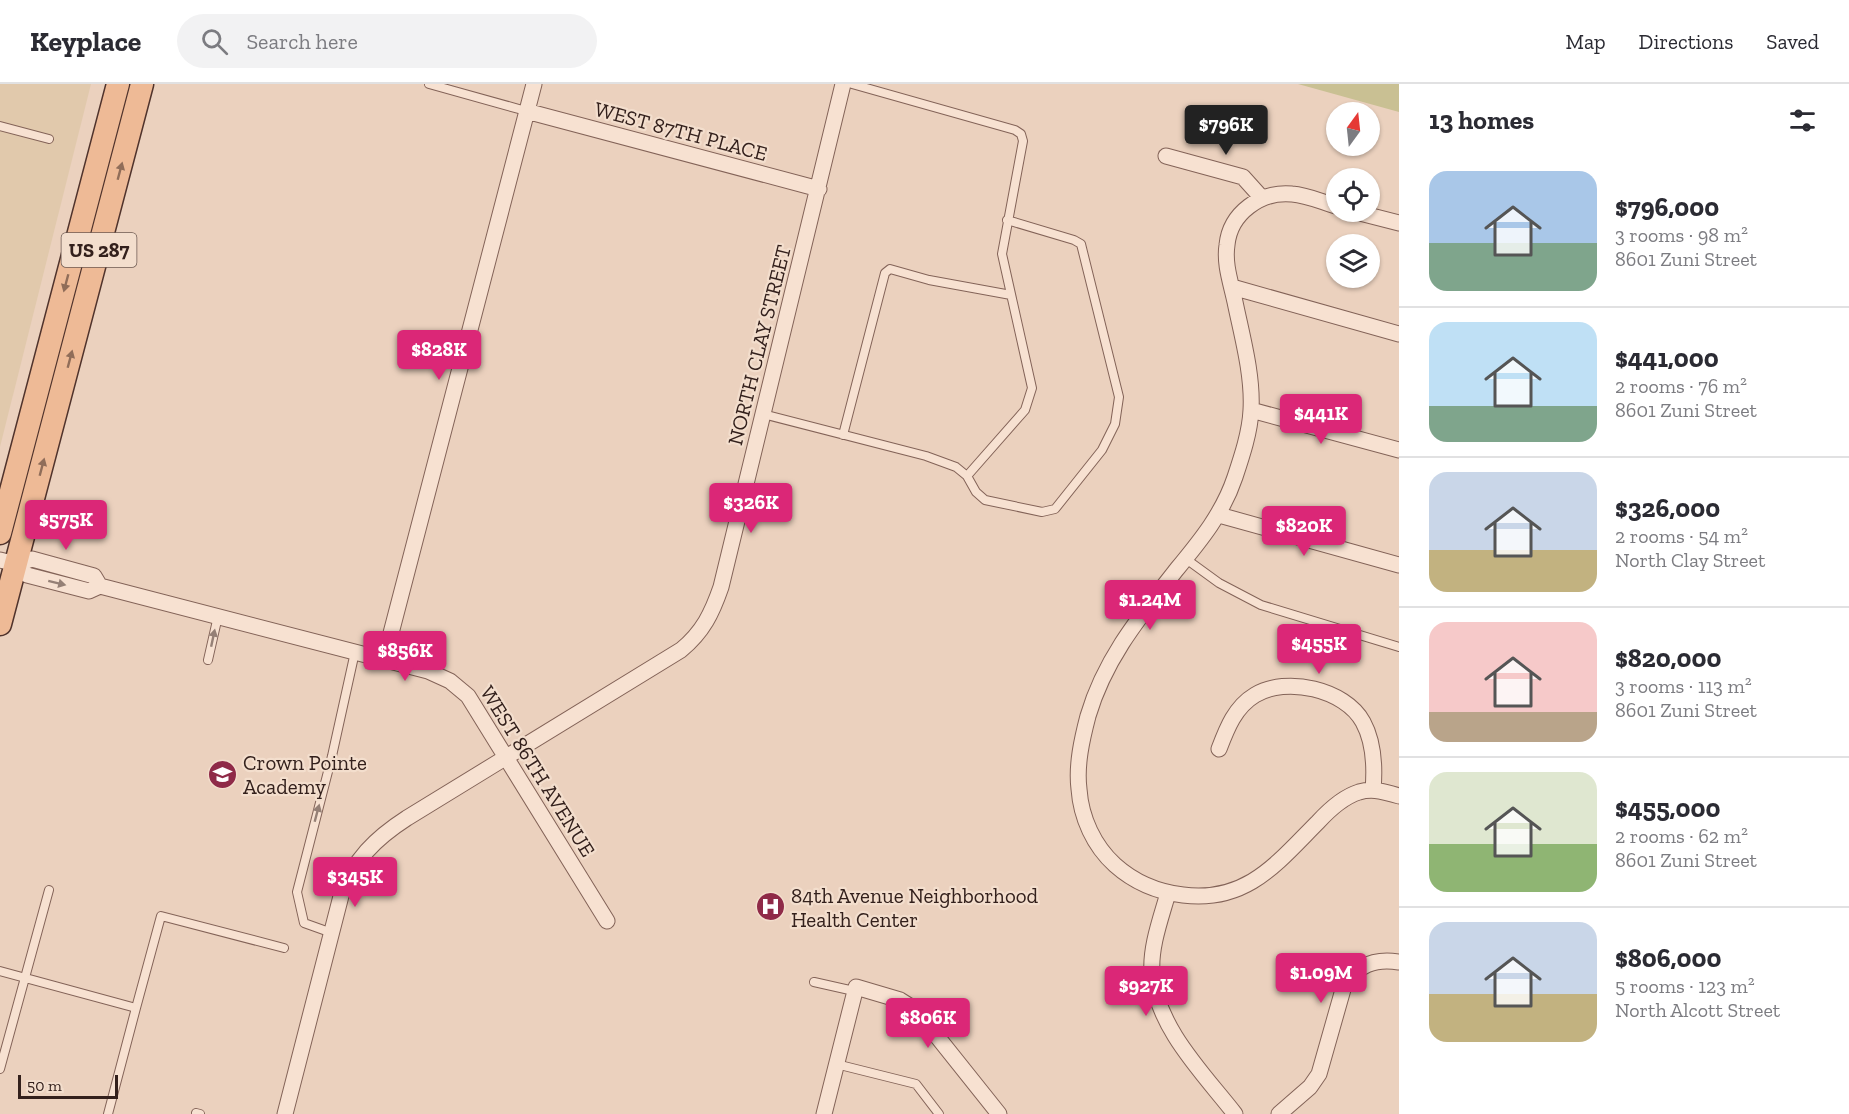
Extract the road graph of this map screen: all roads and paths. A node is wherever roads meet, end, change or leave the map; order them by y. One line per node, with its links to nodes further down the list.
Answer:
1 (118, 84): 26 (main road, US 287, one-way to 26)
2 (142, 84): 28 (main road, US 287, one-way to 2)
3 (429, 84): 7 (lane, WEST 87TH PLACE)
4 (534, 84): 7 (street)
5 (843, 84): 11 (street, NORTH CLAY STREET)
6 (852, 84): 15 (lane)
7 (526, 111): 11 (street, WEST 87TH PLACE); 35 (street)
8 (0, 126): 9 (lane)
9 (49, 139)
10 (1166, 156): 12 (street)
11 (819, 189): 21 (street, NORTH CLAY STREET)
12 (1261, 197): 13 (street); 17 (street)
13 (1326, 203)
14 (1380, 219): 16 (street)
15 (1007, 220): 18 (lane); 24 (lane)
16 (1399, 224)
17 (1232, 287): 19 (street); 20 (street)
18 (1011, 295): 22 (lane); 24 (lane)
19 (1399, 334)
20 (1251, 410): 23 (street); 25 (street)
21 (763, 414): 22 (lane); 37 (street, NORTH CLAY STREET)
22 (843, 435): 24 (lane)
23 (1399, 450)
24 (967, 476)
25 (1219, 515): 27 (street); 29 (street)
26 (0, 533)
27 (1186, 559): 32 (lane); 41 (street)
28 (8, 562): 30 (street, WEST 86TH AVENUE); 31 (main road, US 287)
29 (1399, 565)
30 (218, 616): 33 (street, WEST 86TH AVENUE); 34 (lane, one-way to 30)
31 (0, 624)
32 (1399, 648)
33 (355, 652): 35 (street, WEST 86TH AVENUE); 43 (lane, one-way to 33)
34 (208, 660)
35 (384, 660): 37 (street, WEST 86TH AVENUE)
36 (1219, 749): 38 (street)
37 (507, 757): 42 (street, WEST 86TH AVENUE); 43 (street, NORTH CLAY STREET)
38 (1373, 790): 39 (street); 41 (street)
39 (1399, 796)
40 (49, 890): 47 (lane)
41 (1168, 893): 58 (street)
42 (607, 921)
43 (332, 933): 54 (street, NORTH CLAY STREET)
44 (284, 948): 50 (lane)
45 (1399, 962): 59 (street)
46 (0, 971): 47 (lane)
47 (25, 978): 50 (lane); 52 (lane)
48 (814, 982): 49 (lane)
49 (855, 989): 51 (street); 57 (street)
50 (136, 1008): 53 (lane)
51 (836, 1064): 55 (street); 56 (lane)
52 (0, 1069)
53 (108, 1114)
54 (285, 1114)
55 (824, 1114)
56 (939, 1114)
57 (999, 1114)
58 (1235, 1114)
59 (1279, 1114)

